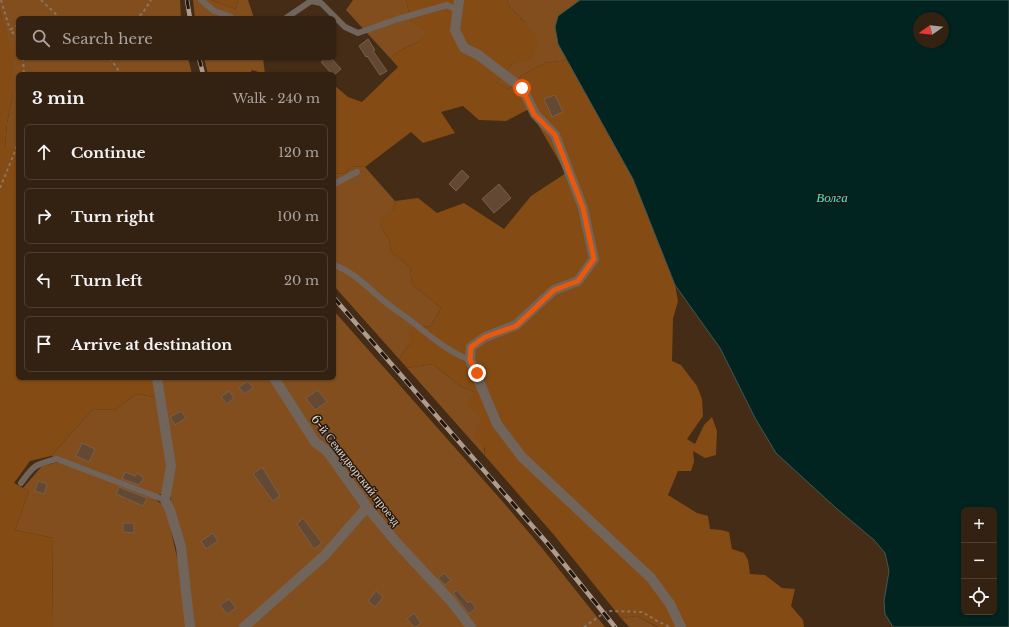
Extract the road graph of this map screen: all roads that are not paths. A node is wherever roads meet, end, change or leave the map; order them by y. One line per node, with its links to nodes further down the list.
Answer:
1 (201, 0): 4 (lane)
2 (459, 0): 3 (street)
3 (457, 10): 7 (lane); 11 (street)
4 (230, 16)
5 (289, 16): 6 (lane)
6 (334, 16)
7 (336, 18)
8 (357, 172): 9 (lane)
9 (336, 183)
10 (336, 266): 11 (lane)
11 (470, 360): 20 (street)
12 (157, 380): 15 (street)
13 (275, 380): 16 (street, 6-й Семидворский проезд)
14 (21, 483): 15 (lane)
15 (165, 500): 17 (street)
16 (366, 507): 18 (street); 19 (street, 6-й Семидворский проезд)
17 (190, 627)
18 (244, 627)
19 (471, 627)
20 (681, 627)

